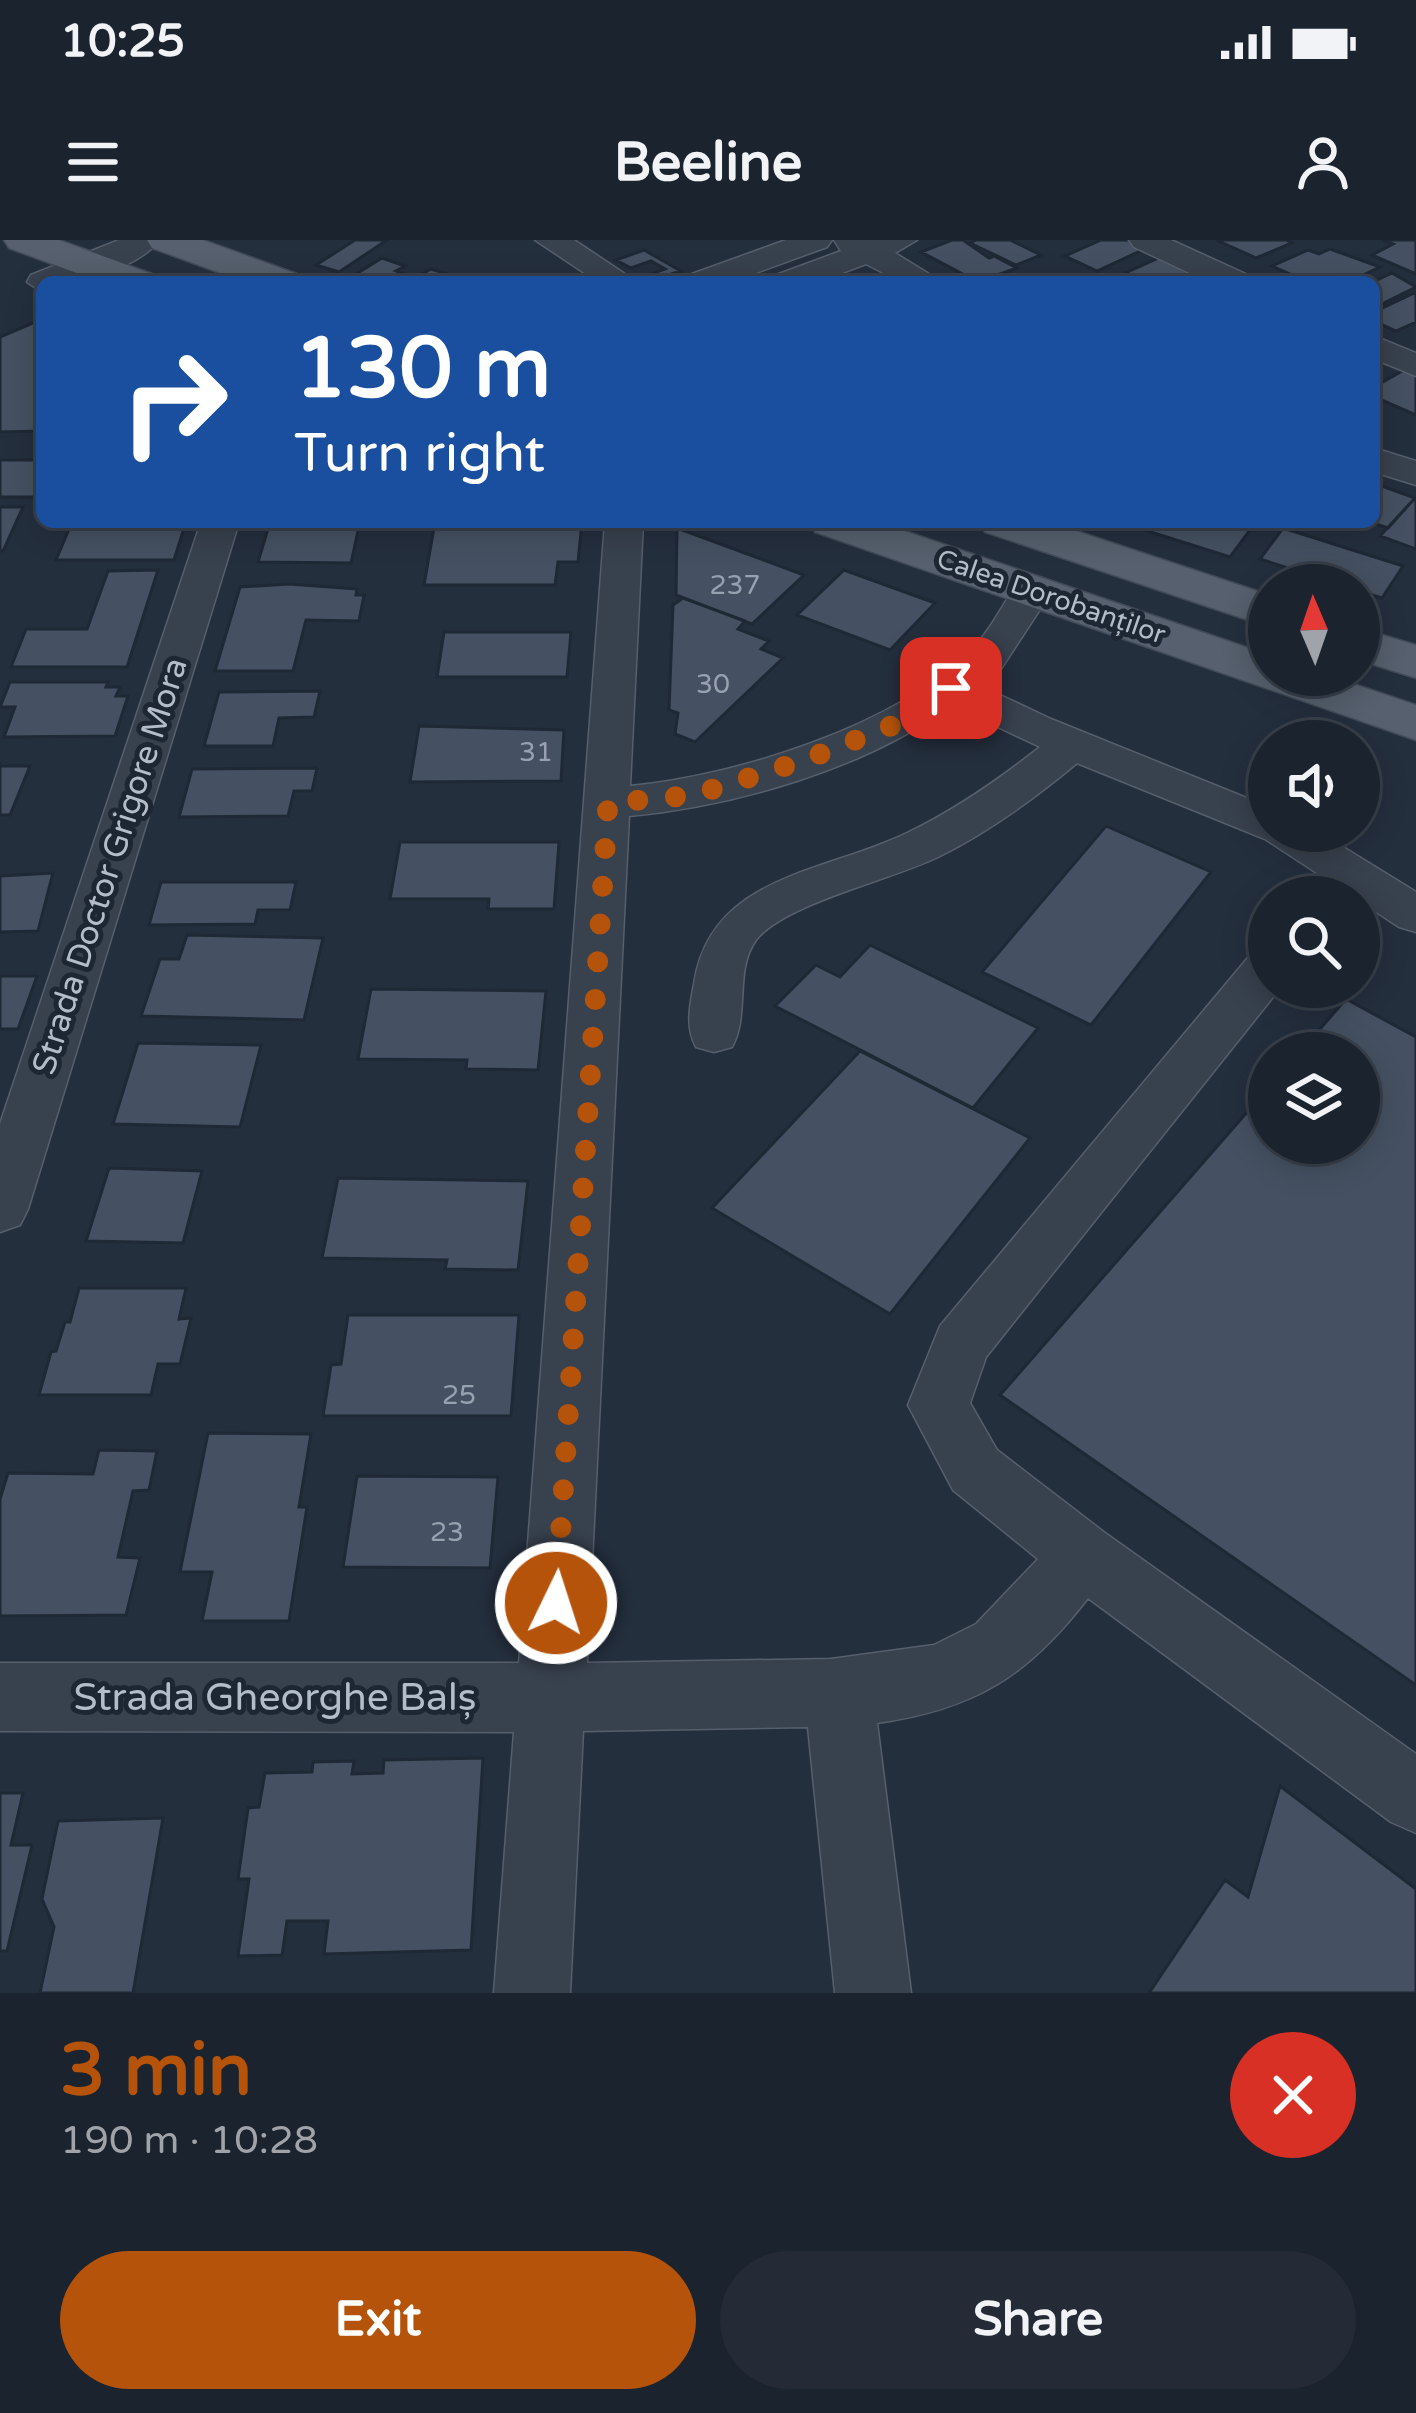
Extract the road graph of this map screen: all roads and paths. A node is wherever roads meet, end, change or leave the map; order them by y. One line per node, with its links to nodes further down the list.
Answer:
1 (23, 240): 9 (main road)
2 (144, 240): 9 (street)
3 (166, 240): 12 (main road)
4 (550, 240): 13 (street)
5 (816, 240): 14 (street)
6 (901, 240): 8 (street)
7 (1145, 240): 17 (street)
8 (856, 246): 15 (street); 16 (street)
9 (92, 266): 10 (street); 11 (main road)
10 (60, 276)
11 (121, 276)
12 (266, 276)
13 (611, 276)
14 (717, 276)
15 (799, 276)
16 (914, 276)
17 (1223, 276)
18 (1380, 349): 19 (street)
19 (1416, 366)
20 (1380, 461): 21 (street)
21 (1416, 474)
22 (218, 528): 45 (street, Strada Doctor Grigore Mora)
23 (624, 528): 35 (street)
24 (849, 528): 26 (main road, Calea Dorobanților)
25 (1020, 528): 27 (main road, Calea Dorobanților)
26 (1032, 591): 30 (main road, Calea Dorobanților); 31 (street)
27 (1248, 605)
28 (1380, 650): 29 (main road)
29 (1416, 662)
30 (1248, 666)
31 (951, 688): 34 (street); 35 (street)
32 (1342, 696): 33 (main road, Calea Dorobanților)
33 (1413, 718)
34 (1073, 743): 36 (street); 44 (street)
35 (608, 803): 49 (street)
36 (1248, 816)
37 (1304, 852): 38 (street)
38 (1328, 876)
39 (1416, 878): 40 (street)
40 (1380, 881)
41 (1380, 901): 42 (street)
42 (1416, 915)
43 (1248, 993): 46 (street)
44 (714, 1033)
45 (0, 1209)
46 (1082, 1555): 47 (street, Strada Gheorghe Balș); 50 (street)
47 (838, 1690): 49 (street, Strada Gheorghe Balș); 52 (street)
48 (0, 1697): 49 (street, Strada Gheorghe Balș)
49 (550, 1697): 51 (street)
50 (1416, 1797)
51 (532, 1993)
52 (873, 1993)

